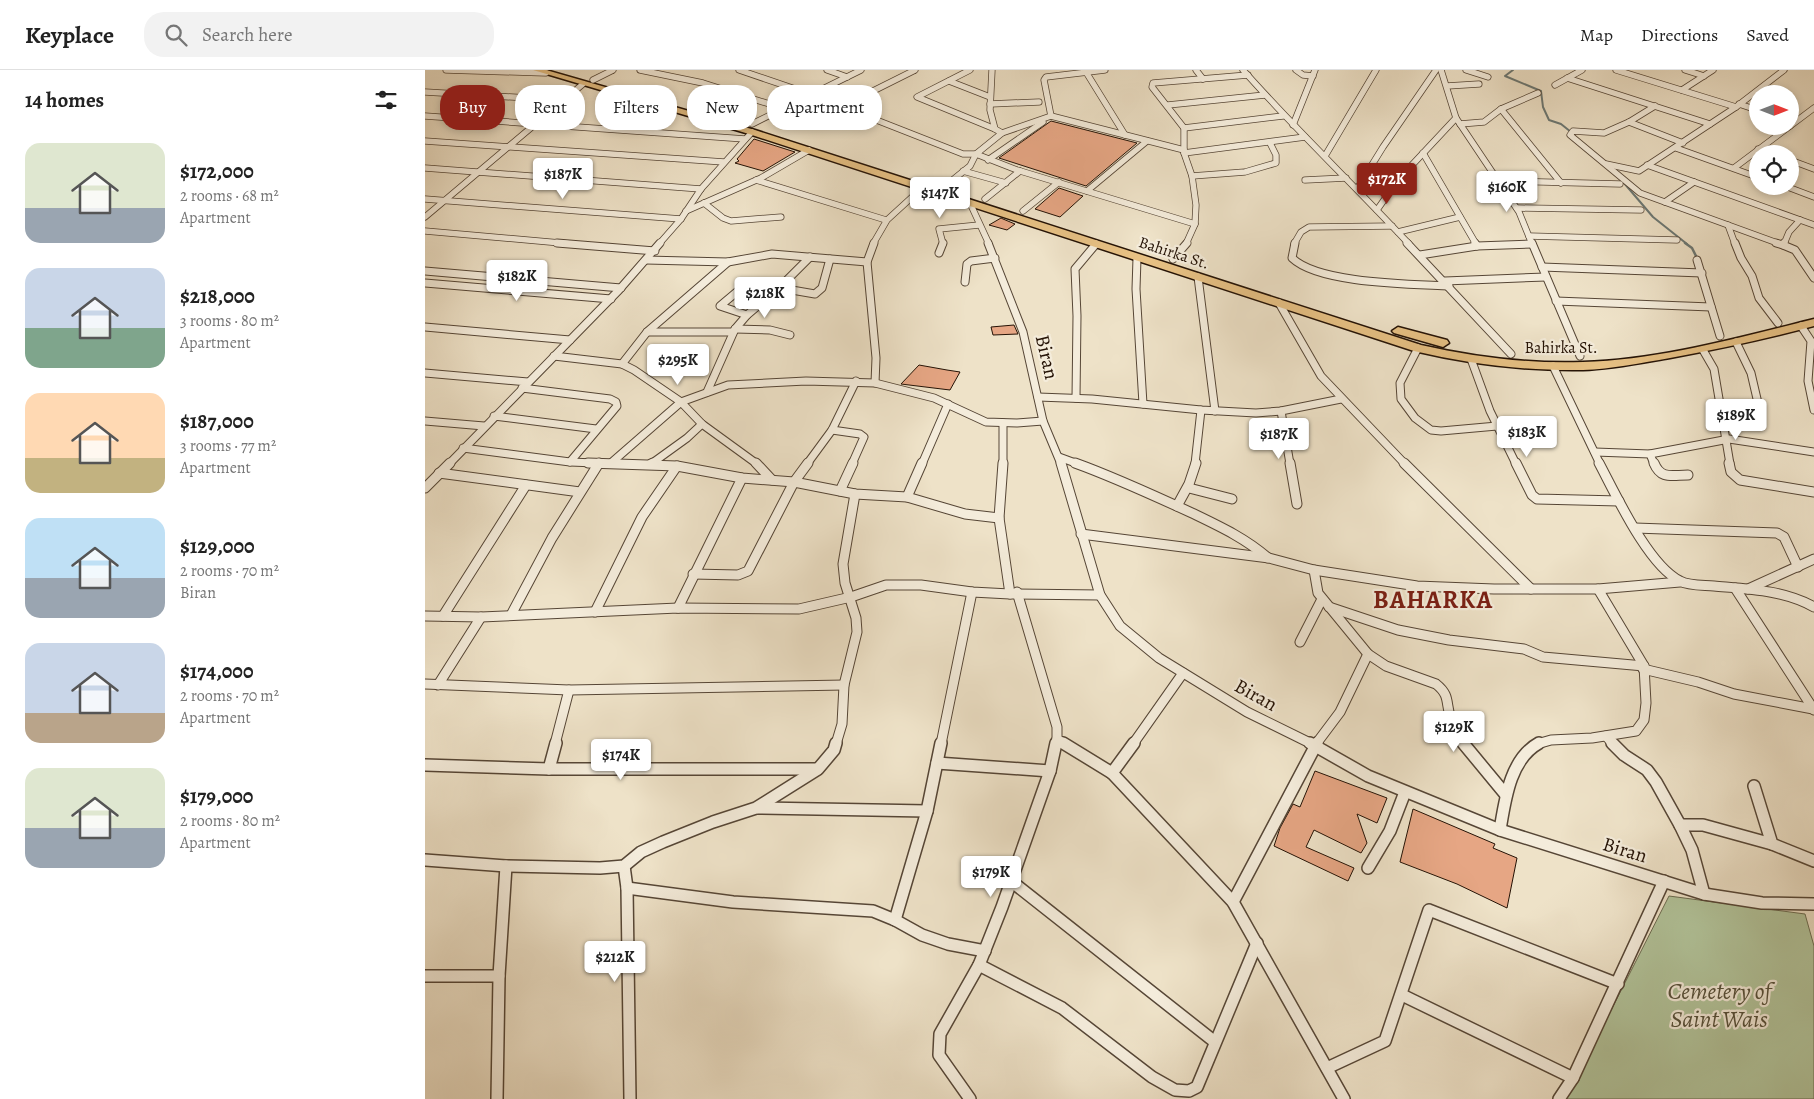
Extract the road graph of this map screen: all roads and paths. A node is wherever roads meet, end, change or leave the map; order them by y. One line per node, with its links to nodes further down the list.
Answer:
1 (446, 70): 25 (street)
2 (557, 70): 36 (main road, Bahirka St.)
3 (613, 70): 36 (street)
4 (640, 70): 51 (street)
5 (739, 70): 39 (street)
6 (827, 70): 29 (street)
7 (861, 70): 29 (street)
8 (903, 70): 24 (street)
9 (970, 70): 35 (street)
10 (992, 70): 49 (street)
11 (1105, 70): 26 (street)
12 (1196, 70): 34 (street)
13 (1296, 70): 30 (street)
14 (1315, 70): 30 (street)
15 (1376, 70): 93 (street)
16 (1436, 70): 120 (street)
17 (1441, 70): 43 (street)
18 (1467, 70): 32 (street)
19 (1582, 70): 33 (street)
20 (1616, 70): 44 (street)
21 (1685, 70): 31 (street)
22 (1713, 70): 31 (street)
23 (1785, 70): 54 (street)
24 (912, 71): 42 (street)
25 (541, 72): 36 (main road, Bahirka St.)
26 (1087, 72): 27 (street); 79 (street)
27 (1049, 73): 61 (street)
28 (1245, 73): 34 (street); 47 (street)
29 (847, 76): 40 (street)
30 (1313, 76): 70 (street)
31 (1704, 76): 44 (street)
32 (1488, 77)
33 (1567, 78): 41 (street); 55 (street)
34 (1203, 79): 53 (street)
35 (949, 81): 49 (street); 73 (street)
36 (588, 82): 38 (street); 56 (main road, Bahirka St.)
37 (1479, 84): 43 (street)
38 (584, 85)
39 (783, 85)
40 (828, 85)
41 (1555, 85)
42 (882, 86)
43 (1447, 86): 65 (street)
44 (1682, 90): 54 (street)
45 (425, 92): 48 (street)
46 (1538, 93): 59 (street)
47 (1265, 95): 53 (street); 62 (street)
48 (515, 97)
49 (990, 97): 52 (street)
50 (1039, 102): 52 (street)
51 (767, 103)
52 (990, 104): 73 (street)
53 (1168, 105): 72 (street)
54 (1737, 105): 57 (street); 69 (street)
55 (1655, 106): 66 (street); 69 (street)
56 (687, 108)
57 (1749, 108)
58 (1814, 108): 63 (street)
59 (1501, 109): 65 (street); 115 (street)
60 (425, 116): 67 (street)
61 (1051, 116): 78 (street); 79 (street); 95 (street)
62 (1283, 116): 70 (street); 72 (street)
63 (1799, 118)
64 (767, 119): 77 (street)
65 (1458, 121): 91 (street); 111 (street)
66 (1629, 122): 85 (street); 97 (street)
67 (515, 123)
68 (882, 123): 92 (street)
69 (1710, 124): 85 (street)
70 (1293, 125): 81 (street)
71 (585, 126): 77 (street)
72 (1184, 128): 90 (street)
73 (995, 129): 78 (street)
74 (528, 130): 87 (street)
75 (744, 130): 77 (main road, Bahirka St.)
76 (747, 130): 77 (main road, Bahirka St.)
77 (750, 132): 89 (main road, Bahirka St.); 96 (street); 117 (main road, Bahirka St.)
78 (1002, 133): 92 (street)
79 (1125, 135): 83 (street)
80 (1776, 135): 86 (street)
81 (1305, 138): 84 (street); 93 (street)
82 (425, 141): 87 (street)
83 (1147, 141): 90 (street); 121 (street)
84 (1270, 143): 90 (street); 107 (street)
85 (1683, 143): 88 (street)
86 (1763, 145)
87 (507, 147): 96 (street); 104 (street)
88 (1676, 148): 99 (street); 101 (street)
89 (809, 150): 109 (street); 118 (main road, Bahirka St.)
90 (1184, 152): 107 (street)
91 (1423, 153): 132 (street); 138 (street)
92 (976, 154): 95 (street); 103 (street)
93 (1325, 156): 108 (street)
94 (1749, 156): 101 (street)
95 (988, 160): 105 (street)
96 (724, 162): 119 (street)
97 (1601, 162): 99 (street); 127 (street)
98 (1799, 163): 102 (street)
99 (1647, 165): 114 (street)
100 (425, 168): 104 (street)
101 (1734, 168): 106 (street)
102 (1814, 169)
103 (963, 171): 112 (street); 117 (street)
104 (478, 172): 119 (street); 126 (street)
105 (1020, 172): 112 (street); 113 (street)
106 (1749, 173)
107 (1192, 176): 142 (street)
108 (1346, 178): 110 (street); 120 (street)
109 (756, 180): 128 (street); 140 (street)
110 (1305, 180)
111 (1500, 181): 115 (street); 131 (street)
112 (1006, 182): 125 (street)
113 (1059, 182): 121 (street); 135 (street)
114 (1694, 182): 127 (street); 141 (street)
115 (1561, 183): 116 (street)
116 (1620, 184)
117 (944, 186): 125 (main road, Bahirka St.)
118 (922, 188): 129 (main road, Bahirka St.); 140 (street)
119 (701, 189): 134 (street)
120 (1357, 189): 132 (street)
121 (1087, 191): 142 (street)
122 (1799, 191): 123 (street)
123 (1814, 197)
124 (425, 199): 126 (street)
125 (985, 199): 130 (main road, Bahirka St.)
126 (444, 201): 136 (street); 139 (street)
127 (1665, 202): 144 (street)
128 (704, 203): 134 (street); 137 (street)
129 (970, 203): 130 (main road, Bahirka St.); 143 (street, Biran)
130 (999, 208): 135 (main road, Bahirka St.); 151 (main road, Bahirka St.)
131 (1517, 208): 133 (street); 149 (street)
132 (1377, 210): 145 (street)
133 (1641, 210)
134 (686, 211): 139 (street)
135 (1023, 211): 161 (main road, Bahirka St.)
136 (425, 217)
137 (781, 217)
138 (1460, 217): 148 (street); 154 (street)
139 (681, 219): 155 (street)
140 (886, 220): 166 (street)
141 (1800, 220): 146 (street); 153 (street)
142 (1195, 224): 161 (street)
143 (979, 225): 156 (street); 159 (street, Biran)
144 (1728, 225): 153 (street); 184 (street)
145 (1392, 226): 148 (street); 175 (street)
146 (1814, 226)
147 (425, 231): 155 (street)
148 (1397, 232): 157 (street)
149 (1529, 236): 150 (street); 152 (street)
150 (1677, 240)
151 (1096, 244): 160 (main road, Bahirka St.); 210 (street)
152 (1533, 244): 154 (street); 167 (street)
153 (1783, 245): 172 (street)
154 (1477, 246): 157 (street)
155 (655, 250): 162 (street)
156 (939, 253)
157 (1420, 255): 175 (street)
158 (810, 257): 163 (street); 165 (street); 177 (street)
159 (995, 258): 173 (street); 209 (street, Biran)
160 (1137, 258): 170 (main road, Bahirka St.); 214 (street)
161 (1173, 259): 195 (main road, Bahirka St.)
162 (646, 260): 165 (street); 176 (street)
163 (830, 260): 166 (street); 177 (street)
164 (1697, 260): 169 (street)
165 (728, 262): 187 (street)
166 (867, 262): 206 (street)
167 (1542, 267): 169 (street); 171 (street)
168 (425, 271): 176 (street)
169 (1702, 273): 181 (street)
170 (1198, 277): 180 (main road, Bahirka St.); 217 (street)
171 (1546, 277): 175 (street); 179 (street)
172 (1814, 278)
173 (965, 282)
174 (425, 283): 178 (street)
175 (1447, 284): 195 (street)
176 (621, 288): 178 (street)
177 (779, 288): 182 (street); 182 (street)
178 (611, 299): 190 (street)
179 (1556, 301): 181 (street); 197 (street)
180 (1279, 303): 192 (main road, Bahirka St.); 211 (street)
181 (1711, 307): 189 (street)
182 (747, 315): 186 (street)
183 (1810, 322): 184 (main road, Bahirka St.); 191 (main road, Bahirka St.); 204 (street)
184 (1778, 323): 189 (main road, Bahirka St.)
185 (425, 327): 190 (street)
186 (734, 330): 187 (street); 188 (street); 208 (street)
187 (647, 332): 200 (street)
188 (789, 335)
189 (1720, 336): 194 (main road, Bahirka St.)
190 (570, 340): 196 (street)
191 (1735, 342): 193 (main road, Bahirka St.); 220 (street)
192 (1418, 348): 198 (main road, Bahirka St.); 226 (street)
193 (1703, 350): 194 (main road, Bahirka St.); 229 (street)
194 (1657, 353): 199 (main road, Bahirka St.)
195 (1511, 354): 197 (main road, Bahirka St.)
196 (554, 356): 200 (street); 205 (street)
197 (1580, 356): 199 (main road, Bahirka St.)
198 (1471, 359): 201 (main road, Bahirka St.); 226 (street)
199 (1611, 359): 201 (main road, Bahirka St.)
200 (622, 364): 212 (street)
201 (1553, 366): 231 (street)
202 (425, 373): 205 (street)
203 (856, 381): 206 (street); 208 (street); 228 (street)
204 (1811, 381): 216 (street)
205 (528, 382): 207 (street)
206 (875, 383): 213 (street)
207 (522, 388): 219 (street); 227 (street)
208 (707, 392): 212 (street)
209 (1038, 397): 210 (street); 222 (street, Biran)
210 (1076, 398): 214 (street)
211 (1341, 399): 218 (street); 267 (street)
212 (681, 402): 224 (street); 237 (street)
213 (948, 404): 223 (street); 252 (street)
214 (1143, 404): 215 (street)
215 (1201, 410): 217 (street); 247 (street)
216 (1814, 410)
217 (1215, 411): 218 (street)
218 (1281, 411): 255 (street)
219 (494, 416): 225 (street); 227 (street)
220 (1761, 416)
221 (425, 421): 225 (street)
222 (1043, 421): 223 (street); 234 (street, Biran)
223 (1003, 423): 257 (street)
224 (702, 424): 238 (street); 243 (street)
225 (484, 426): 230 (street)
226 (1497, 426): 254 (street)
227 (596, 429): 235 (street)
228 (832, 430): 244 (street); 248 (street)
229 (1724, 440): 232 (street); 233 (street); 250 (street)
230 (463, 448): 235 (street); 240 (street)
231 (1595, 452): 233 (street); 254 (street)
232 (1814, 452)
233 (1650, 454): 241 (street)
234 (1059, 457): 256 (street); 259 (street, Biran)
235 (570, 462): 236 (street)
236 (599, 463): 237 (street); 249 (street)
237 (611, 463): 238 (street)
238 (651, 464): 239 (street)
239 (677, 466): 242 (street); 278 (street)
240 (439, 473): 245 (street); 246 (street)
241 (1688, 475)
242 (742, 478): 243 (street); 264 (street)
243 (771, 480): 244 (street)
244 (794, 482): 248 (street); 264 (street)
245 (427, 484)
246 (526, 485): 249 (street); 281 (street)
247 (1189, 488): 253 (street); 256 (street)
248 (840, 491): 251 (street)
249 (580, 492): 279 (street)
250 (1814, 492)
251 (855, 494): 252 (street); 273 (street)
252 (907, 497): 257 (street)
253 (1232, 499)
254 (1619, 501): 258 (street)
255 (1297, 504)
256 (1177, 506): 260 (street)
257 (999, 518): 271 (street)
258 (1635, 528): 262 (street); 265 (street)
259 (1081, 534): 260 (street); 272 (street, Biran)
260 (1269, 558): 263 (street)
261 (1814, 559): 262 (street)
262 (1798, 567): 269 (street)
263 (1314, 570): 267 (street); 274 (street)
264 (693, 574): 277 (street)
265 (1680, 582): 266 (street); 268 (street)
266 (1735, 588): 269 (street); 291 (street)
267 (1531, 589): 268 (street)
268 (1598, 589): 285 (street)
269 (1748, 589): 276 (street)
270 (972, 592): 271 (street); 273 (street); 295 (street)
271 (1013, 593): 272 (street); 293 (street)
272 (1100, 595): 286 (street, Biran)
273 (851, 597): 277 (street); 289 (street)
274 (1322, 599): 275 (street); 283 (street)
275 (1329, 607): 284 (street); 285 (street)
276 (1814, 607)
277 (678, 608): 278 (street)
278 (595, 612): 279 (street)
279 (511, 615): 282 (street)
280 (425, 616): 281 (street)
281 (443, 616): 282 (street)
282 (481, 617): 288 (street)
283 (1300, 642)
284 (1368, 654): 294 (street); 303 (street)
285 (1643, 668): 291 (street); 292 (street)
286 (1183, 673): 294 (street, Biran); 300 (street)
287 (425, 684): 288 (street)
288 (438, 685): 290 (street)
289 (844, 685): 290 (street); 298 (street)
290 (569, 690): 297 (street)
291 (1813, 710)
292 (1606, 736): 303 (street); 306 (street)
293 (1057, 739): 299 (street); 300 (street)
294 (1315, 745): 302 (street, Biran); 318 (street)
295 (937, 763): 299 (street); 305 (street)
296 (425, 765): 297 (street)
297 (549, 769): 298 (street)
298 (818, 769): 304 (street)
299 (1050, 771): 314 (street)
300 (1112, 773): 318 (street)
301 (1754, 786): 308 (street)
302 (1405, 792): 307 (street, Biran); 313 (street)
303 (1506, 795): 307 (street)
304 (756, 808): 305 (street); 312 (street)
305 (927, 811): 320 (street)
306 (1680, 824): 308 (street); 317 (street)
307 (1499, 830): 315 (street, Biran)
308 (1772, 844): 310 (street)
309 (425, 860): 311 (street)
310 (1814, 860)
311 (507, 866): 312 (street); 325 (street)
312 (624, 866): 316 (street)
313 (1368, 868)
314 (1011, 881): 322 (street); 328 (street)
315 (1663, 881): 317 (street, Biran); 326 (street)
316 (627, 888): 320 (street); 332 (street)
317 (1704, 894): 319 (street, Biran)
318 (1233, 902): 321 (street)
319 (1814, 904)
320 (895, 920): 322 (street)
321 (1257, 943): 328 (street); 329 (street)
322 (985, 951): 323 (street)
323 (979, 965): 328 (street); 333 (street)
324 (425, 976): 325 (street)
325 (499, 976): 331 (street)
326 (1618, 984): 327 (street); 330 (street)
327 (1402, 995): 329 (street); 330 (street)
328 (1215, 1042)
329 (1327, 1068): 334 (street)
330 (1573, 1078): 335 (street)
331 (497, 1099)
332 (630, 1099)
333 (970, 1099)
334 (1344, 1099)
335 (1559, 1099)

